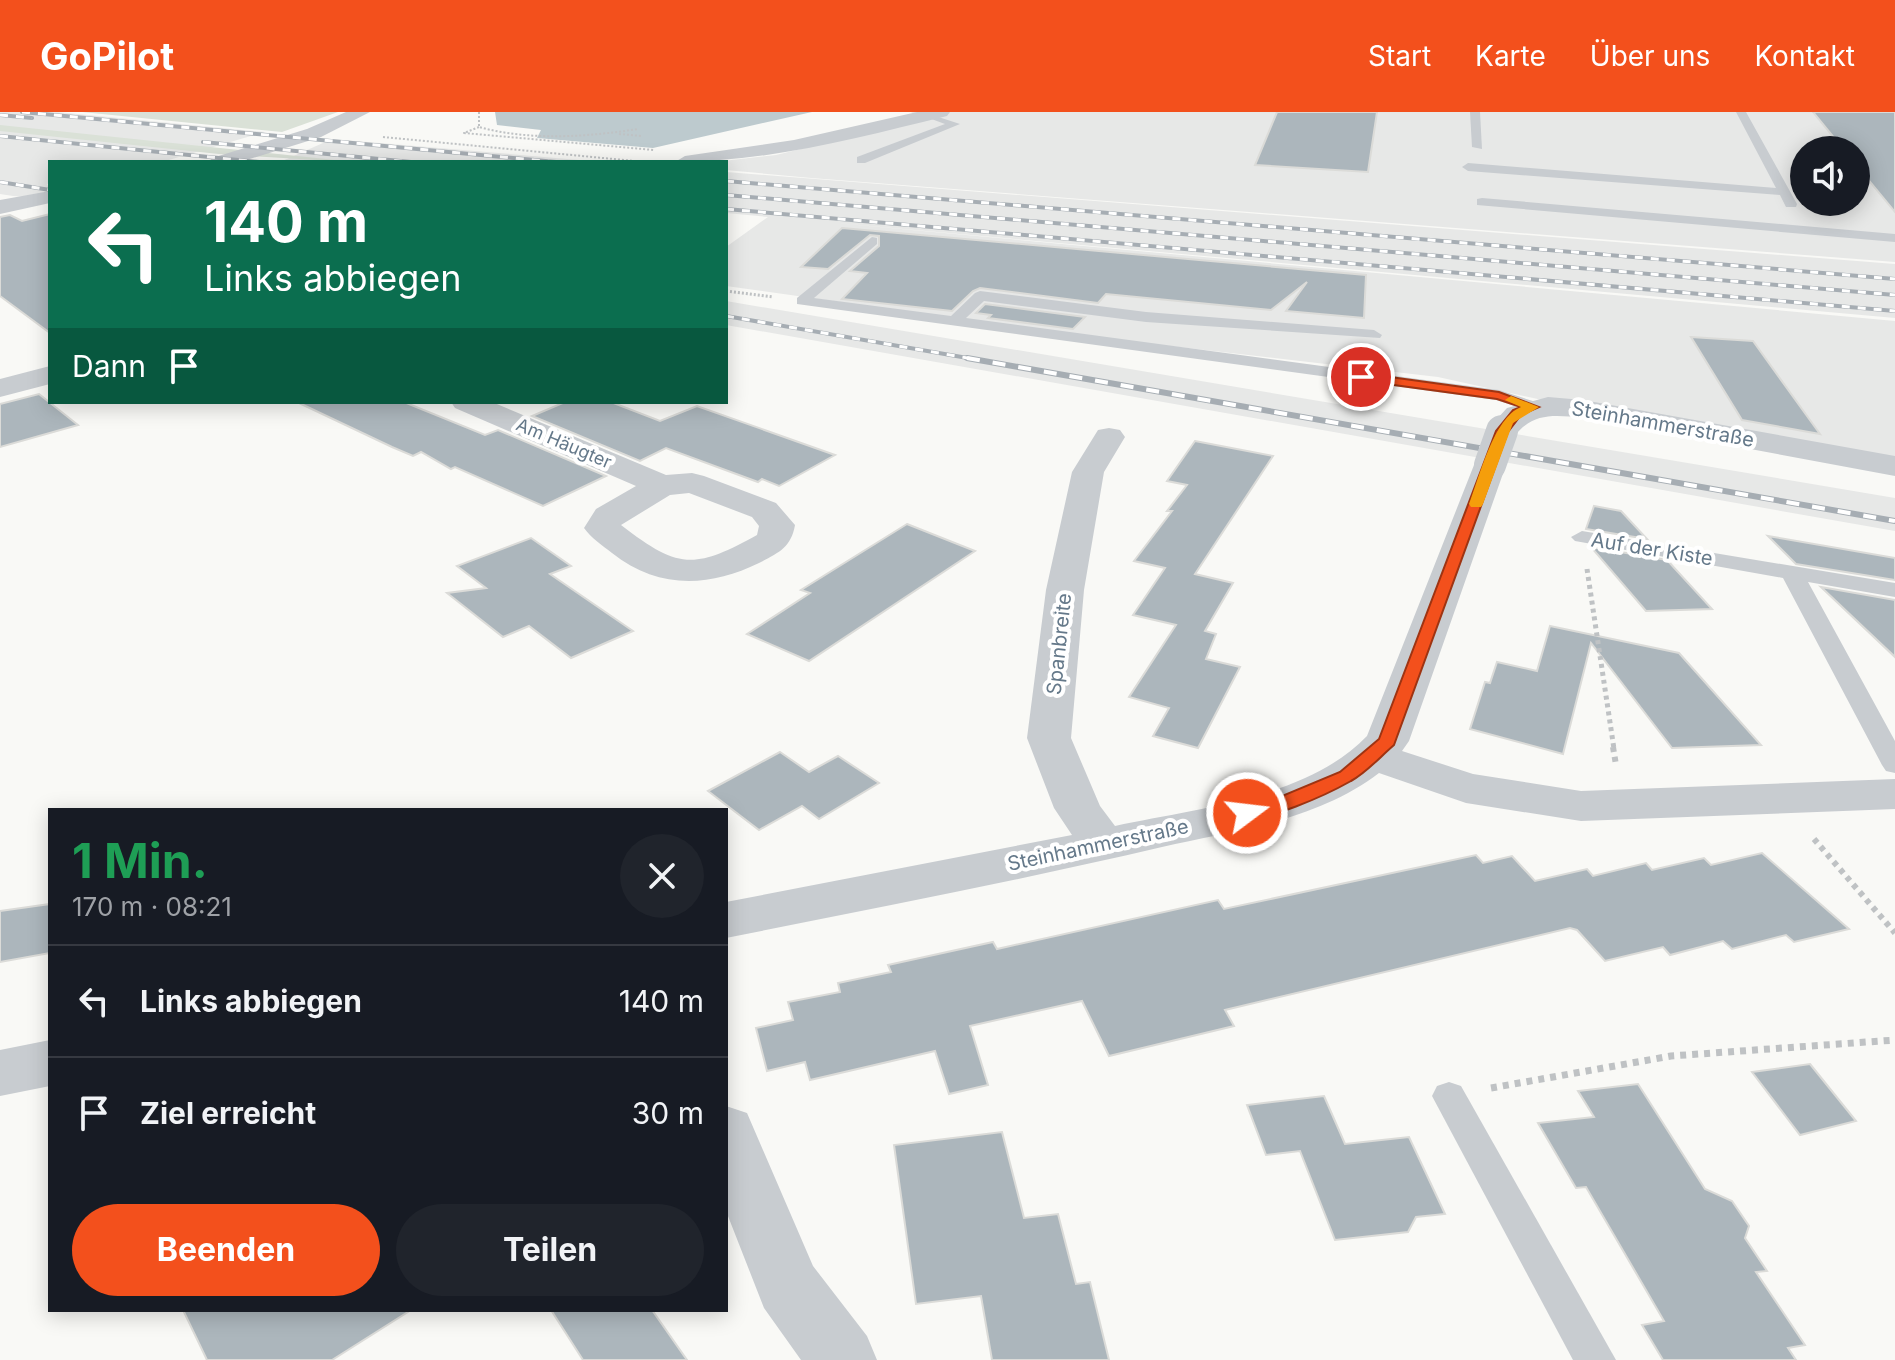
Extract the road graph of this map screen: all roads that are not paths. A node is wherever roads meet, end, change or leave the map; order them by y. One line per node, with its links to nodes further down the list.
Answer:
1 (361, 112): 7 (street)
2 (976, 112): 5 (street)
3 (1475, 112): 6 (lane)
4 (1741, 112): 11 (lane)
5 (926, 114): 8 (street); 9 (lane)
6 (1478, 147)
7 (226, 160)
8 (699, 160)
9 (861, 160)
10 (1468, 167): 11 (lane)
11 (1784, 192): 15 (lane)
12 (48, 197): 14 (street)
13 (1482, 202): 15 (lane)
14 (0, 207)
15 (1804, 229): 16 (lane)
16 (1895, 238)
17 (872, 241): 19 (lane)
18 (1146, 317): 19 (lane); 20 (lane); 21 (lane)
19 (953, 323): 21 (lane)
20 (1374, 335)
21 (1126, 346): 25 (lane)
22 (48, 375): 23 (street)
23 (4, 383)
24 (471, 404): 28 (street, Am Häugter)
25 (1533, 407): 27 (street, Steinhammerstraße); 32 (street, Steinhammerstraße)
26 (1109, 437): 35 (street, Spanbreite)
27 (1895, 466)
28 (662, 485)
29 (1582, 537): 30 (lane, Auf der Kiste)
30 (1792, 573): 31 (lane, Auf der Kiste); 33 (lane)
31 (1895, 590)
32 (1373, 756): 34 (street); 35 (street, Steinhammerstraße)
33 (1895, 765)
34 (1895, 794)
35 (1103, 845): 36 (street, Steinhammerstraße)
36 (728, 920)
37 (48, 1063): 38 (street)
38 (0, 1073)
39 (1449, 1096): 42 (lane)
40 (728, 1136): 41 (street)
41 (842, 1360)
42 (1595, 1360)

